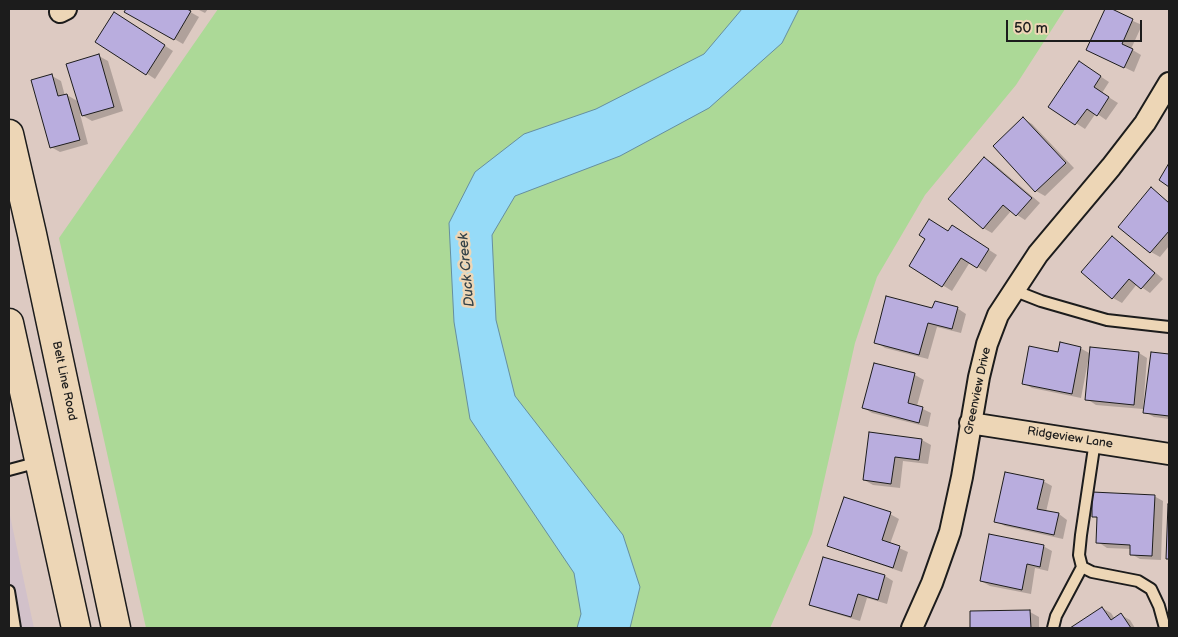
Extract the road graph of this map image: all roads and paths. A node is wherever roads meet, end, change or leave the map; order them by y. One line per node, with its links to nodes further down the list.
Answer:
1 (1169, 83): 4 (street, Greenview Drive)
2 (9, 134): 3 (main road, Belt Line Road)
3 (21, 237): 16 (main road, Belt Line Road)
4 (1013, 290): 6 (lane); 7 (street, Greenview Drive)
5 (9, 323): 10 (main road)
6 (1169, 327)
7 (970, 422): 8 (street, Ridgeview Lane); 17 (street, Greenview Drive)
8 (1094, 441): 9 (street, Ridgeview Lane); 12 (lane)
9 (1169, 454)
10 (39, 462): 11 (lane); 15 (main road)
11 (9, 470)
12 (1082, 567): 18 (lane); 19 (lane)
13 (9, 591): 14 (lane)
14 (15, 628)
15 (76, 628)
16 (116, 628)
17 (912, 628)
18 (1053, 628)
19 (1165, 628)

